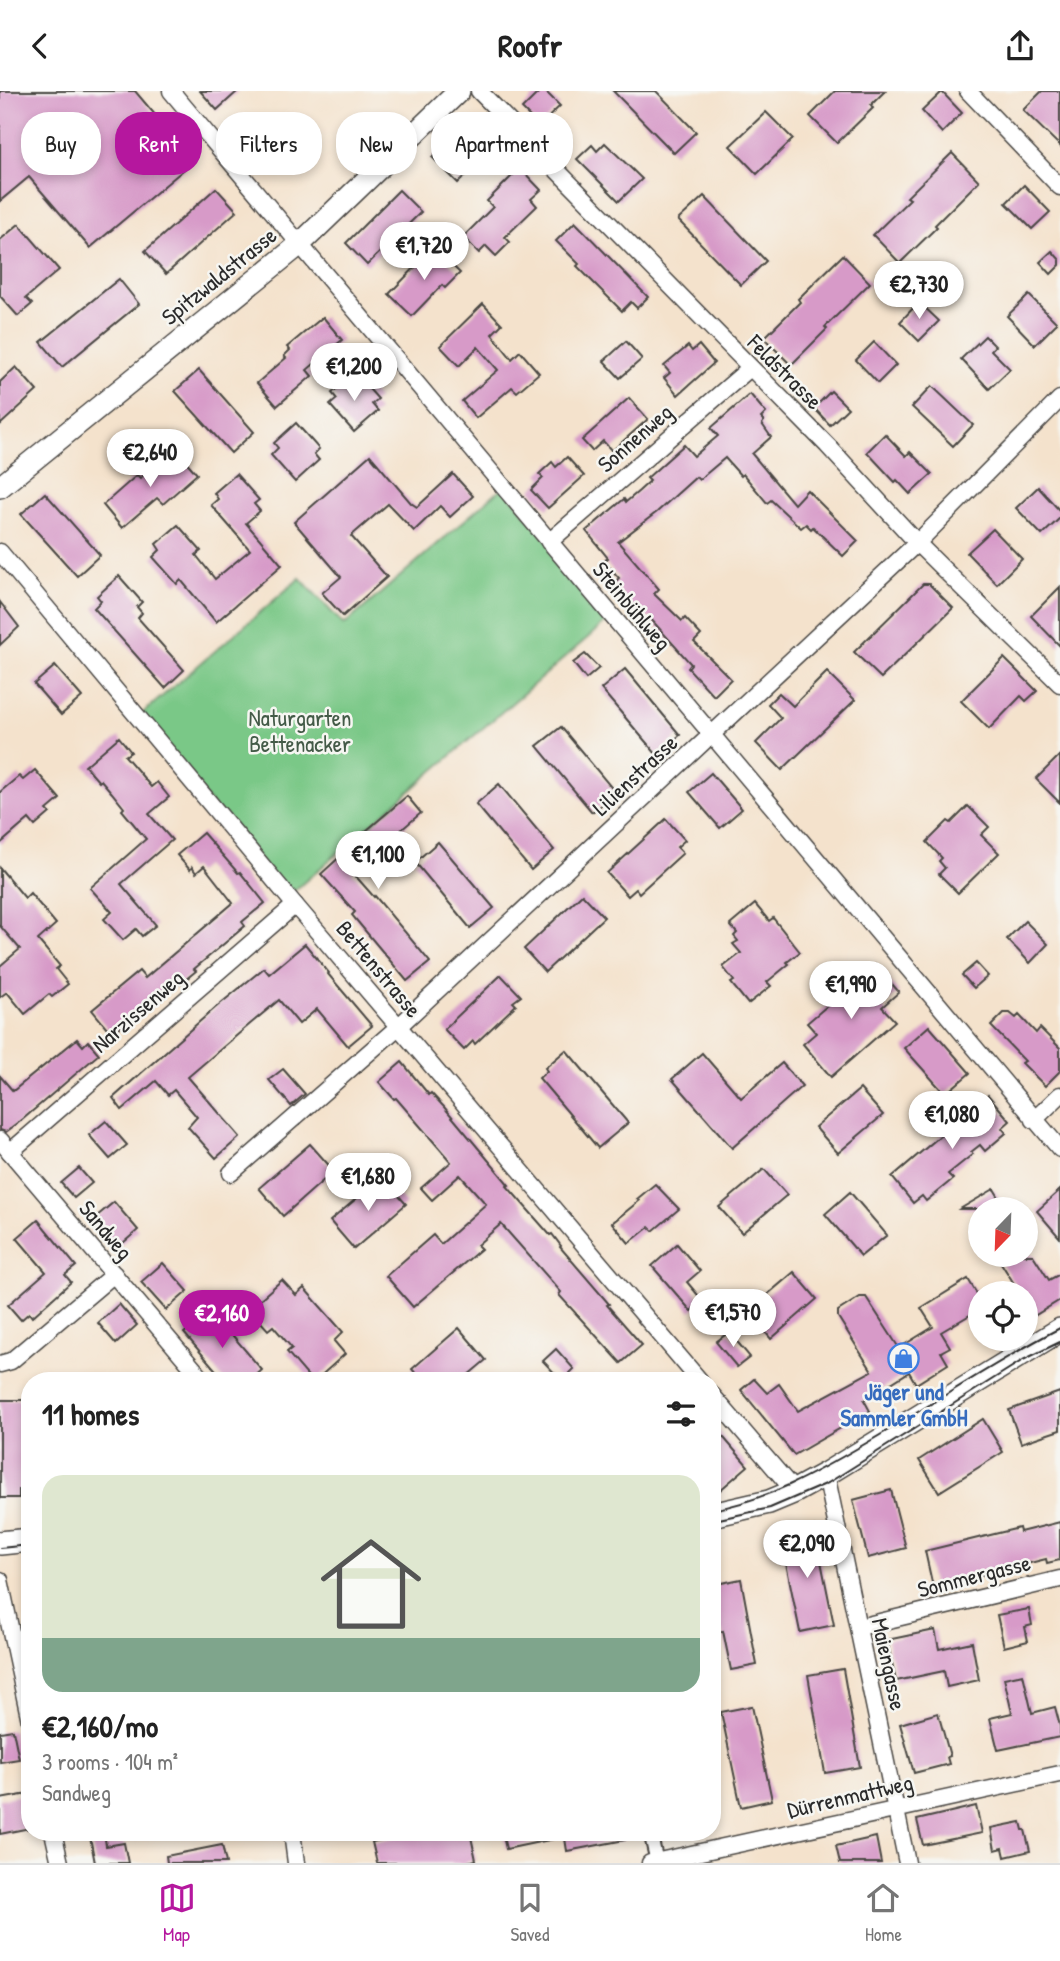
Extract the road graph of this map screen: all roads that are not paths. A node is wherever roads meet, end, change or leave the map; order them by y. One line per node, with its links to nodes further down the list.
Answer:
1 (171, 91): 6 (street, Steinbühlweg)
2 (458, 91): 6 (street, Spitzwaldstrasse)
3 (479, 91): 7 (street, Feldstrasse)
4 (968, 91): 5 (street)
5 (1060, 187)
6 (299, 245): 9 (street, Spitzwaldstrasse); 10 (street, Steinbühlweg)
7 (750, 368): 10 (street, Sonnenweg); 11 (street, Feldstrasse)
8 (1060, 399): 11 (street, Lilienstrasse)
9 (0, 488)
10 (549, 542): 14 (street, Steinbühlweg)
11 (917, 543): 13 (street, Feldstrasse); 14 (street, Lilienstrasse)
12 (0, 552): 15 (street, Bettenstrasse)
13 (1060, 684)
14 (711, 735): 16 (street, Lilienstrasse); 18 (street, Steinbühlweg)
15 (295, 905): 16 (street, Bettenstrasse); 19 (street, Narzissenweg)
16 (398, 1027): 21 (street, Lilienstrasse); 28 (street, Bettenstrasse)
17 (1060, 1095): 18 (street)
18 (1034, 1120): 20 (street, Steinbühlweg)
19 (5, 1146): 22 (street, Sandweg)
20 (1060, 1149)
21 (231, 1173)
22 (114, 1274): 26 (street); 27 (street, Sandweg)
23 (1060, 1330): 25 (main road)
24 (1060, 1343): 25 (main road)
25 (1016, 1357): 30 (main road)
26 (0, 1364)
27 (196, 1372)
28 (692, 1372)
29 (721, 1406): 31 (street)
30 (827, 1473): 31 (main road); 37 (street, Maiengasse)
31 (793, 1492): 32 (main road)
32 (721, 1513)
33 (21, 1541): 34 (main road)
34 (0, 1543)
35 (1060, 1579): 37 (street, Sommergasse)
36 (0, 1580): 38 (street)
37 (859, 1627): 40 (street, Maiengasse)
38 (21, 1679)
39 (1060, 1774): 40 (street, Dürrenmattweg)
40 (896, 1809): 44 (street, Dürrenmattweg); 47 (street, Maiengasse)
41 (55, 1841): 45 (street)
42 (293, 1841): 46 (street)
43 (651, 1841): 44 (street)
44 (654, 1862)
45 (60, 1863)
46 (296, 1863)
47 (907, 1863)

